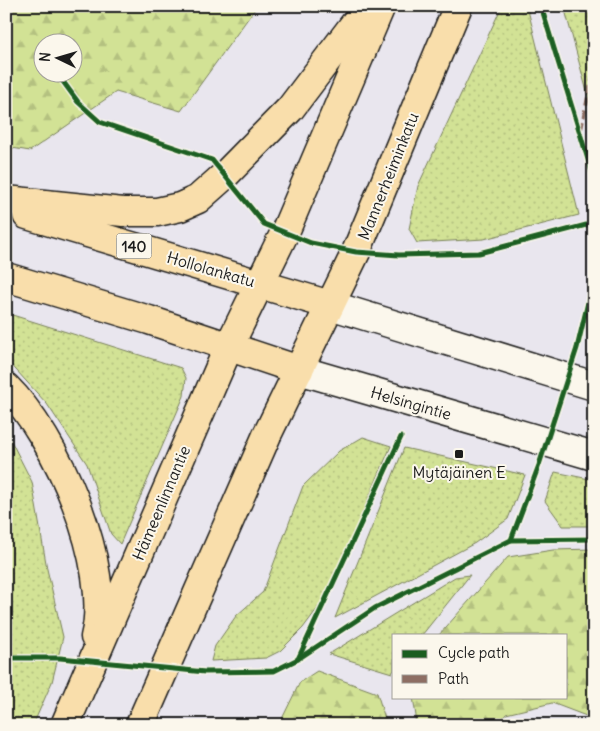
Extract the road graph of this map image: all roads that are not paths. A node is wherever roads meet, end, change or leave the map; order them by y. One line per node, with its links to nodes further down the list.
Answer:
1 (368, 6): 4 (main road)
2 (381, 6): 7 (main road)
3 (458, 6): 8 (main road, Mannerheiminkatu)
4 (6, 200)
5 (6, 208): 7 (main road, Hollolankatu / 140)
6 (6, 278): 9 (main road)
7 (261, 284): 8 (main road, Hollolankatu / 140); 9 (main road, Hämeenlinnantie)
8 (330, 305): 10 (main road, Mannerheiminkatu); 11 (main road, 140)
9 (229, 346): 10 (main road, Helsingintie); 14 (main road, Hämeenlinnantie)
10 (299, 370): 13 (main road, Helsingintie); 16 (main road)
11 (594, 386)
12 (6, 387): 14 (main road)
13 (594, 456)
14 (84, 680): 15 (main road, Hämeenlinnantie)
15 (65, 725)
16 (140, 725)

